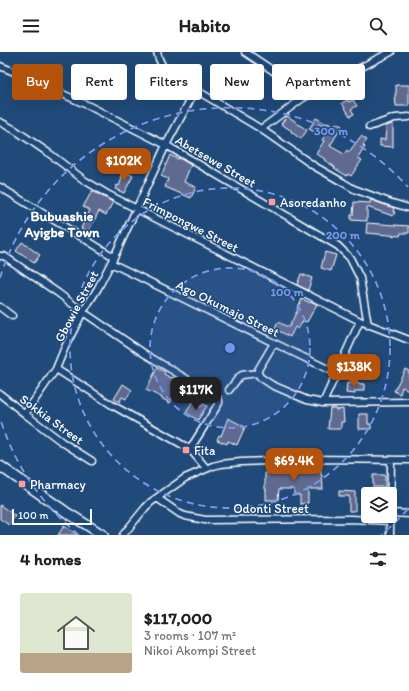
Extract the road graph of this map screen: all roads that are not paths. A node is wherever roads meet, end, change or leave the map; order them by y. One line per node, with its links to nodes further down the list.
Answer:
1 (157, 52): 5 (street)
2 (245, 52): 8 (street)
3 (391, 52): 4 (street)
4 (376, 55): 6 (street)
5 (161, 64)
6 (361, 64)
7 (0, 66): 16 (street, Abetsewe Street)
8 (272, 70)
9 (202, 95): 15 (street)
10 (190, 100): 16 (street, Gbowie Street)
11 (300, 100): 15 (street)
12 (409, 117): 14 (street)
13 (0, 122): 19 (street, Frimpongwe Street)
14 (369, 127)
15 (261, 129): 18 (street)
16 (166, 145): 19 (street, Gbowie Street); 26 (street, Abetsewe Street)
17 (0, 187): 21 (street, Ago Okumajo Street)
18 (409, 208)
19 (137, 209): 21 (street, Gbowie Street); 25 (street, Frimpongwe Street)
20 (0, 256): 23 (street)
21 (113, 260): 23 (street, Gbowie Street); 28 (street, Ago Okumajo Street)
22 (0, 307): 24 (street)
23 (83, 312): 29 (street, Gbowie Street); 37 (street)
24 (12, 316)
25 (360, 321): 26 (street, Frimpongwe Street); 31 (street)
26 (368, 325): 27 (street)
27 (409, 340)
28 (274, 343): 30 (street); 31 (street, Ago Okumajo Street)
29 (56, 369): 36 (street, Gbowie Street); 37 (street)
30 (258, 373): 32 (street); 35 (street)
31 (336, 373): 35 (street)
32 (229, 390)
33 (0, 394): 36 (street, Sokkia Street)
34 (409, 402): 35 (street)
35 (323, 403)
36 (24, 414): 40 (street, Sokkia Street)
37 (190, 449): 42 (street)
38 (391, 460): 39 (street); 42 (street); 43 (street)
39 (409, 460)
40 (92, 461)
41 (0, 466): 49 (street)
42 (206, 468): 44 (street)
43 (391, 487)
44 (157, 498): 47 (street, Odonti Street); 50 (street)
45 (397, 513): 46 (street)
46 (409, 514)
47 (361, 520)
48 (391, 523): 51 (street)
49 (103, 535)
50 (123, 535)
51 (390, 535)

